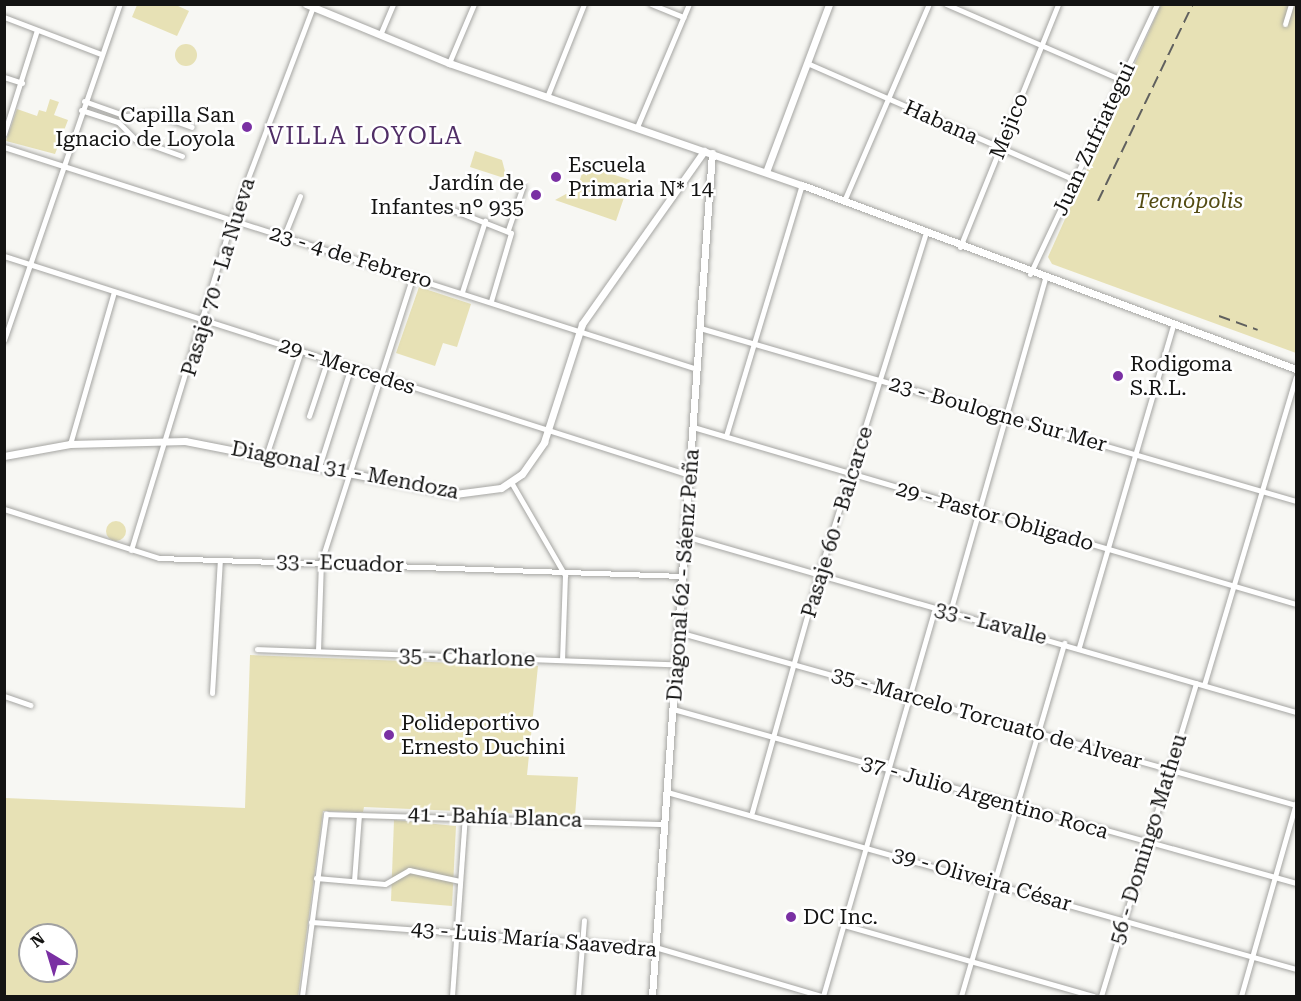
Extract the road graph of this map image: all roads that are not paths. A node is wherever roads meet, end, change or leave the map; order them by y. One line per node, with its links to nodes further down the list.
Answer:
1 (120, 4): 21 (street)
2 (393, 4): 19 (street)
3 (474, 4): 22 (street)
4 (584, 4): 27 (street)
5 (651, 4): 14 (street)
6 (689, 4): 14 (street)
7 (929, 4): 28 (street)
8 (946, 4): 20 (street)
9 (1058, 4): 20 (street, Mejico)
10 (1157, 4): 25 (street, Juan Zufriategui)
11 (1291, 4): 16 (street)
12 (311, 5): 19 (street); 46 (street, Pasaje 70 - La Nueva)
13 (827, 5): 23 (street)
14 (684, 17): 32 (street)
15 (6, 18): 17 (street); 18 (street)
16 (1285, 24)
17 (4, 27)
18 (37, 30): 21 (street); 26 (street)
19 (380, 35): 22 (street)
20 (1041, 45): 25 (street); 35 (street, Mejico)
21 (101, 54): 29 (street)
22 (449, 63): 27 (street)
23 (807, 63): 28 (street, Habana); 39 (street)
24 (4, 77): 26 (street)
25 (1122, 80): 40 (street, Juan Zufriategui)
26 (22, 82): 33 (street)
27 (547, 97): 32 (street)
28 (888, 98): 35 (street, Habana); 44 (street)
29 (84, 101): 30 (street); 31 (street)
30 (81, 110): 37 (street); 38 (street)
31 (192, 127)
32 (637, 127): 36 (street)
33 (4, 134)
34 (4, 147): 38 (street, 23 - 4 de Febrero)
35 (1000, 148): 40 (street, Habana); 51 (street, Mejico)
36 (708, 152): 39 (street); 62 (street, Diagonal 62 - Sáenz Peña); 63 (street, Diagonal 31 - Mendoza)
37 (182, 156)
38 (62, 165): 46 (street, 23 - 4 de Febrero); 53 (street)
39 (766, 172): 41 (street)
40 (1075, 180): 54 (street, Juan Zufriategui)
41 (802, 184): 44 (street); 65 (street)
42 (523, 186): 48 (street)
43 (300, 196): 50 (street)
44 (844, 201): 49 (street)
45 (453, 210): 47 (street)
46 (232, 220): 50 (street, 23 - 4 de Febrero); 60 (street, Pasaje 70 - La Nueva)
47 (485, 221): 48 (street); 58 (street)
48 (508, 230): 59 (street)
49 (926, 233): 51 (street); 73 (street, Pasaje 60 - Balcarce)
50 (284, 236): 55 (street, 23 - 4 de Febrero)
51 (960, 247): 54 (street)
52 (4, 256): 53 (street, 29 - Mercedes)
53 (29, 264): 57 (street, 29 - Mercedes); 64 (street)
54 (1030, 274): 56 (street)
55 (413, 276): 58 (street, 23 - 4 de Febrero); 71 (street)
56 (1046, 279): 61 (street); 75 (street)
57 (114, 291): 60 (street, 29 - Mercedes); 80 (street)
58 (462, 292): 59 (street, 23 - 4 de Febrero)
59 (491, 301): 63 (street, 23 - 4 de Febrero)
60 (203, 320): 66 (street, 29 - Mercedes); 79 (street, Pasaje 70 - La Nueva)
61 (1173, 325): 70 (street); 82 (street)
62 (700, 328): 65 (street, 23 - Boulogne Sur Mer); 69 (street, Diagonal 62 - Sáenz Peña)
63 (578, 330): 69 (street, 23 - 4 de Febrero); 77 (street, Diagonal 31 - Mendoza)
64 (4, 339)
65 (754, 343): 73 (street, 23 - Boulogne Sur Mer); 78 (street)
66 (301, 351): 67 (street, 29 - Mercedes); 81 (street)
67 (328, 359): 68 (street, 29 - Mercedes); 74 (street)
68 (351, 367): 71 (street, 29 - Mercedes); 84 (street)
69 (698, 369): 76 (street, Diagonal 62 - Sáenz Peña)
70 (1296, 369)
71 (381, 377): 77 (street, 29 - Mercedes); 85 (street)
72 (1296, 377): 89 (street)
73 (882, 380): 75 (street, 23 - Boulogne Sur Mer); 86 (street, Pasaje 60 - Balcarce)
74 (309, 416)
75 (1009, 417): 82 (street, 23 - Boulogne Sur Mer); 92 (street)
76 (693, 427): 78 (street, 29 - Pastor Obligado); 87 (street, Diagonal 62 - Sáenz Peña)
77 (548, 431): 87 (street, 29 - Mercedes); 88 (street, Diagonal 31 - Mendoza)
78 (726, 436): 86 (street, 29 - Pastor Obligado)
79 (167, 441): 80 (street, Diagonal 31 - Mendoza); 81 (street, Diagonal 31 - Mendoza); 95 (street, Pasaje 70 - La Nueva)
80 (70, 444): 83 (street, Diagonal 31 - Mendoza)
81 (267, 453): 84 (street, Diagonal 31 - Mendoza)
82 (1135, 453): 89 (street, 23 - Boulogne Sur Mer); 94 (street)
83 (4, 456)
84 (320, 467): 85 (street, Diagonal 31 - Mendoza)
85 (349, 474): 88 (street, Diagonal 31 - Mendoza); 97 (street)
86 (853, 474): 92 (street, 29 - Pastor Obligado); 99 (street, Pasaje 60 - Balcarce)
87 (689, 475): 93 (street, Diagonal 62 - Sáenz Peña)
88 (512, 482): 98 (street)
89 (1262, 491): 90 (street, 23 - Boulogne Sur Mer); 101 (street)
90 (1296, 501)
91 (4, 509): 95 (street, 33 - Ecuador)
92 (981, 512): 94 (street, 29 - Pastor Obligado); 104 (street)
93 (686, 536): 99 (street, 33 - Lavalle); 100 (street, Diagonal 62 - Sáenz Peña)
94 (1106, 548): 101 (street, 29 - Pastor Obligado); 107 (street)
95 (131, 550): 96 (street, 33 - Ecuador)
96 (220, 560): 97 (street, 33 - Ecuador); 115 (street)
97 (321, 562): 98 (street, 33 - Ecuador); 109 (street)
98 (564, 573): 100 (street, 33 - Ecuador); 110 (street)
99 (820, 575): 103 (street, 33 - Lavalle); 112 (street, Pasaje 60 - Balcarce)
100 (682, 576): 105 (street, Diagonal 62 - Sáenz Peña)
101 (1232, 585): 102 (street, 29 - Pastor Obligado); 114 (street)
102 (1296, 604)
103 (935, 609): 104 (street, 33 - Lavalle); 117 (street)
104 (950, 612): 106 (street, 33 - Lavalle)
105 (678, 632): 111 (street, Diagonal 62 - Sáenz Peña); 112 (street, 35 - Marcelo Torcuato de Alvear)
106 (1064, 643): 107 (street, 33 - Lavalle); 121 (street)
107 (1079, 647): 113 (street, 33 - Lavalle)
108 (257, 649): 109 (street, 35 - Charlone)
109 (318, 651): 110 (street, 35 - Charlone)
110 (562, 660): 111 (street, 35 - Charlone)
111 (676, 664): 119 (street, Diagonal 62 - Sáenz Peña)
112 (795, 664): 117 (street, 35 - Marcelo Torcuato de Alvear); 122 (street, Pasaje 60 - Balcarce)
113 (1196, 683): 114 (street, 33 - Lavalle); 123 (street, 56 - Domingo Matheu)
114 (1203, 685): 120 (street, 33 - Lavalle)
115 (212, 693)
116 (4, 696): 118 (street)
117 (912, 696): 121 (street, 35 - Marcelo Torcuato de Alvear); 124 (street)
118 (30, 705)
119 (674, 710): 122 (street, 37 - Julio Argentino Roca); 125 (street, Diagonal 62 - Sáenz Peña)
120 (1296, 712)
121 (1040, 733): 123 (street, 35 - Marcelo Torcuato de Alvear); 127 (street)
122 (774, 737): 124 (street, 37 - Julio Argentino Roca); 128 (street, Pasaje 60 - Balcarce)
123 (1167, 770): 126 (street, 35 - Marcelo Torcuato de Alvear); 132 (street, 56 - Domingo Matheu)
124 (889, 771): 127 (street, 37 - Julio Argentino Roca); 133 (street)
125 (667, 792): 128 (street, 39 - Oliveira César); 131 (street, Diagonal 62 - Sáenz Peña)
126 (1296, 804): 134 (street)
127 (1018, 806): 132 (street, 37 - Julio Argentino Roca); 138 (street)
128 (753, 812): 133 (street, 39 - Oliveira César)
129 (359, 815): 130 (street, 41 - Bahía Blanca); 135 (street, 41 - Bahía Blanca); 136 (street)
130 (465, 816): 131 (street, 41 - Bahía Blanca); 137 (street)
131 (665, 824): 146 (street, Diagonal 62 - Sáenz Peña)
132 (1145, 842): 134 (street, 37 - Julio Argentino Roca); 141 (street, 56 - Domingo Matheu)
133 (867, 846): 138 (street, 39 - Oliveira César); 143 (street)
134 (1275, 877): 139 (street, 37 - Julio Argentino Roca); 147 (street)
135 (316, 878): 136 (street); 142 (street)
136 (354, 881): 137 (street)
137 (460, 882): 144 (street)
138 (996, 882): 141 (street, 39 - Oliveira César); 148 (street)
139 (1296, 883)
140 (584, 920): 145 (street)
141 (1123, 920): 147 (street, 39 - Oliveira César); 157 (street, 56 - Domingo Matheu)
142 (311, 922): 144 (street, 43 - Luis María Saavedra); 150 (street)
143 (844, 925): 148 (street); 154 (street)
144 (457, 932): 145 (street, 43 - Luis María Saavedra); 151 (street)
145 (583, 941): 146 (street, 43 - Luis María Saavedra); 152 (street)
146 (655, 947): 153 (street, Diagonal 62 - Sáenz Peña); 154 (street, 43 - Luis María Saavedra)
147 (1252, 956): 149 (street, 39 - Oliveira César); 158 (street)
148 (972, 962): 155 (street); 156 (street)
149 (1296, 969)
150 (302, 996)
151 (452, 996)
152 (578, 996)
153 (652, 996)
154 (822, 996)
155 (961, 996)
156 (1094, 996)
157 (1101, 996)
158 (1241, 996)

